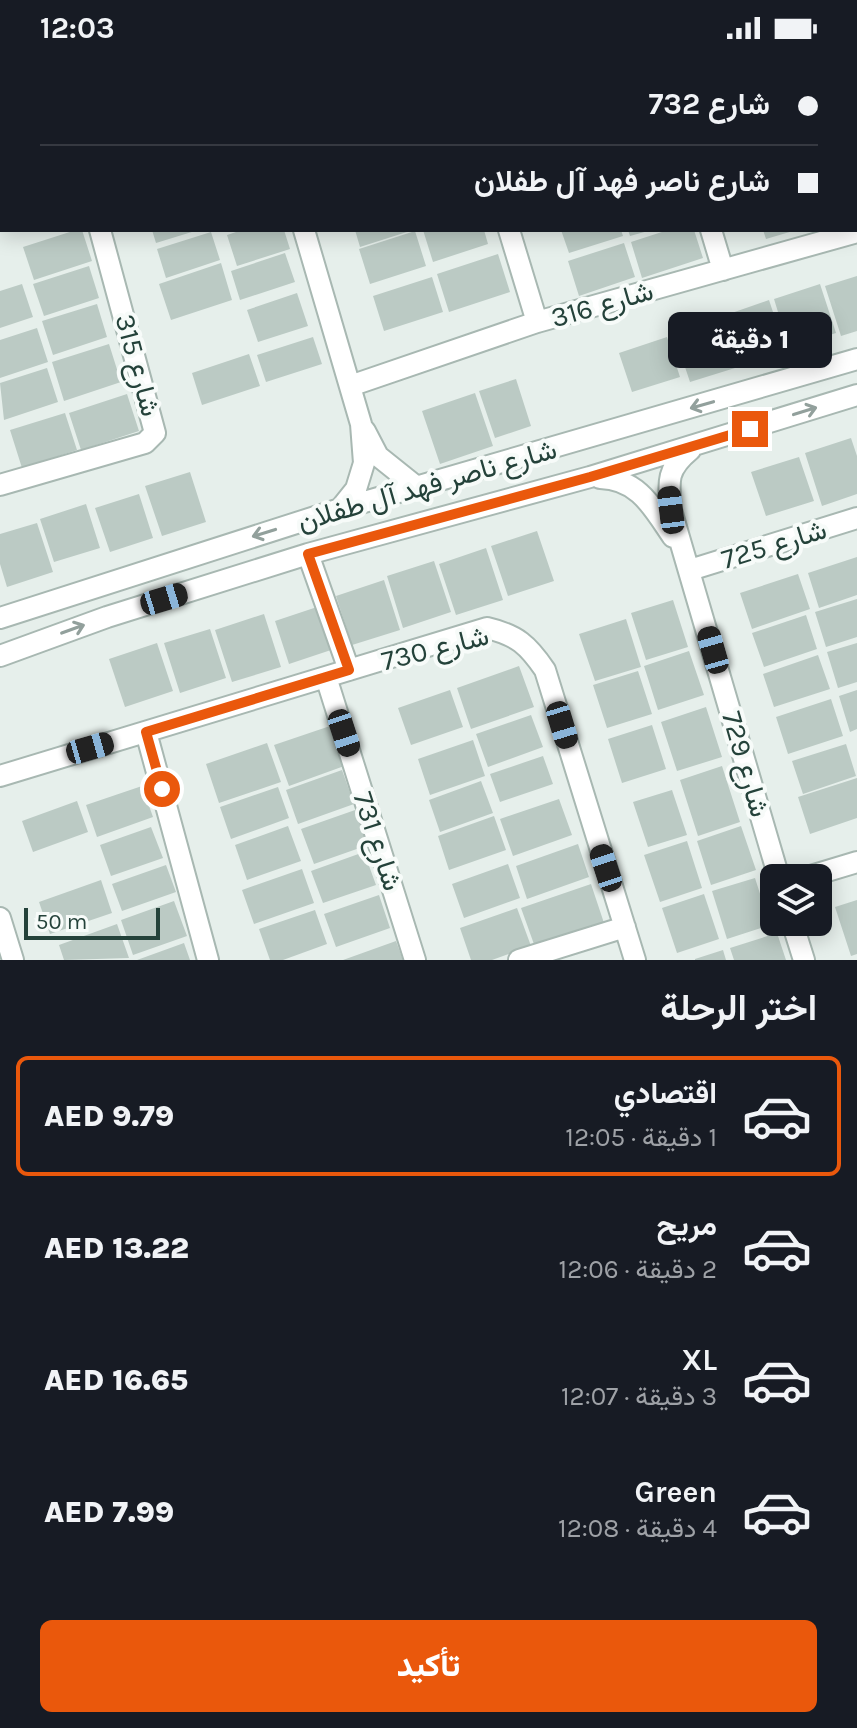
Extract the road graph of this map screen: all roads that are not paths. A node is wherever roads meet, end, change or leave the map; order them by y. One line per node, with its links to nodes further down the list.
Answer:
1 (101, 232): 14 (street, شارع 315)
2 (305, 232): 9 (street)
3 (510, 232): 7 (street)
4 (712, 232): 6 (street)
5 (857, 232): 6 (street, شارع 316)
6 (723, 270): 7 (street, شارع 316)
7 (537, 322): 9 (street, شارع 316)
8 (857, 359): 15 (street, شارع ناصر فهد آل طفلان, one-way to 15)
9 (350, 386): 11 (street)
10 (857, 395): 12 (street, شارع ناصر فهد آل طفلان, one-way to 10)
11 (361, 424): 15 (street); 16 (street)
12 (696, 445): 13 (street, شارع ناصر فهد آل طفلان); 19 (street, شارع 729)
13 (590, 477): 18 (street, شارع ناصر فهد آل طفلان); 19 (street, شارع 729)
14 (0, 485)
15 (418, 488): 16 (street, شارع ناصر فهد آل طفلان)
16 (340, 509): 20 (street, شارع ناصر فهد آل طفلان, one-way to 20)
17 (857, 518): 19 (street, شارع 725)
18 (308, 554): 21 (street, شارع ناصر فهد آل طفلان, one-way to 18); 22 (street)
19 (688, 564): 27 (street, شارع 729)
20 (0, 618)
21 (0, 656)
22 (349, 670): 23 (street, شارع 730); 30 (street, شارع 730)
23 (326, 677): 24 (street, شارع 730); 34 (street, شارع 731)
24 (146, 732): 25 (street, شارع 730); 33 (street)
25 (2, 767)
26 (857, 862): 28 (street)
27 (775, 864)
28 (832, 870)
29 (0, 918): 32 (street)
30 (625, 927): 35 (street); 36 (street, شارع 730)
31 (796, 936): 37 (street)
32 (13, 960)
33 (208, 960)
34 (415, 960)
35 (519, 960)
36 (635, 960)
37 (804, 960)

